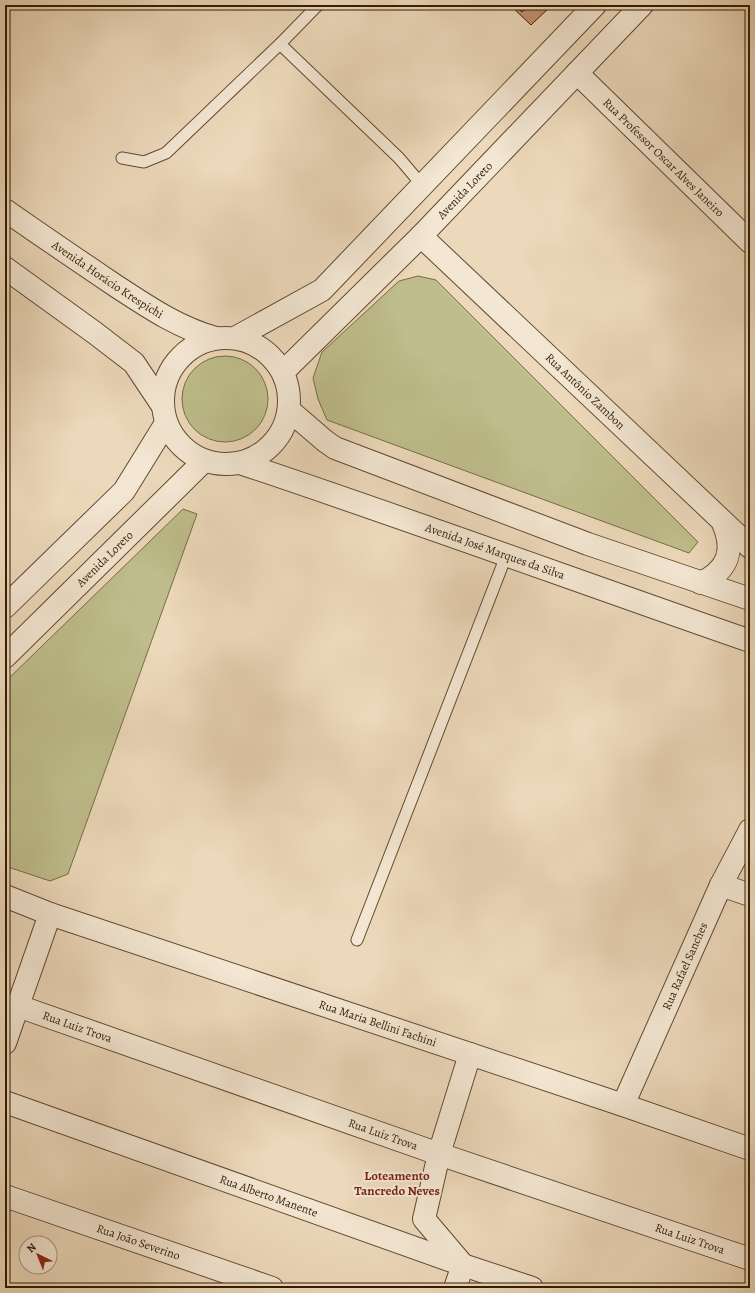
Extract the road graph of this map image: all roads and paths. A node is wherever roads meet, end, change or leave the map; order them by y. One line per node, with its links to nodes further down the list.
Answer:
1 (318, 5): 4 (lane)
2 (595, 5): 7 (street)
3 (642, 5): 5 (street, Avenida Loreto)
4 (280, 44): 6 (lane); 7 (lane)
5 (577, 73): 9 (street, Avenida Loreto); 10 (street, Rua Professor Oscar Alves Janeiro)
6 (122, 158)
7 (422, 185): 12 (street)
8 (5, 210): 12 (street, Avenida Horácio Krespichi)
9 (421, 236): 13 (street, Avenida Loreto); 18 (street, Rua Antônio Zambon)
10 (750, 242)
11 (5, 268): 15 (street)
12 (226, 338): 13 (street); 15 (street)
13 (283, 372): 14 (street)
14 (289, 410): 17 (street); 21 (street)
15 (164, 414): 16 (street); 23 (street)
16 (204, 461): 17 (street); 25 (street, Avenida Loreto)
17 (240, 463): 20 (street, Avenida José Marques da Silva)
18 (723, 523): 19 (street, Rua Antônio Zambon); 21 (street)
19 (750, 547)
20 (506, 556): 24 (street, Avenida José Marques da Silva); 31 (lane)
21 (701, 583): 22 (street)
22 (750, 600)
23 (5, 607)
24 (750, 641)
25 (5, 657)
26 (750, 830): 27 (street, Rua Rafael Sanches)
27 (721, 885): 28 (street); 36 (street, Rua Rafael Sanches)
28 (750, 895)
29 (5, 896): 30 (street, Rua Maria Bellini Fachini)
30 (50, 914): 32 (street); 34 (street, Rua Maria Bellini Fachini)
31 (357, 940)
32 (18, 1006): 33 (street); 38 (street, Rua Luiz Trova)
33 (5, 1043)
34 (470, 1054): 36 (street, Rua Maria Bellini Fachini); 38 (street)
35 (5, 1102): 41 (street, Rua Alberto Manente)
36 (623, 1105): 37 (street, Rua Maria Bellini Fachini)
37 (750, 1149)
38 (439, 1154): 40 (street, Rua Luiz Trova); 41 (street)
39 (5, 1196): 42 (street, Rua João Severino)
40 (750, 1259)
41 (462, 1265): 43 (street); 44 (street, Rua Alberto Manente)
42 (272, 1288)
43 (455, 1288)
44 (532, 1288)

